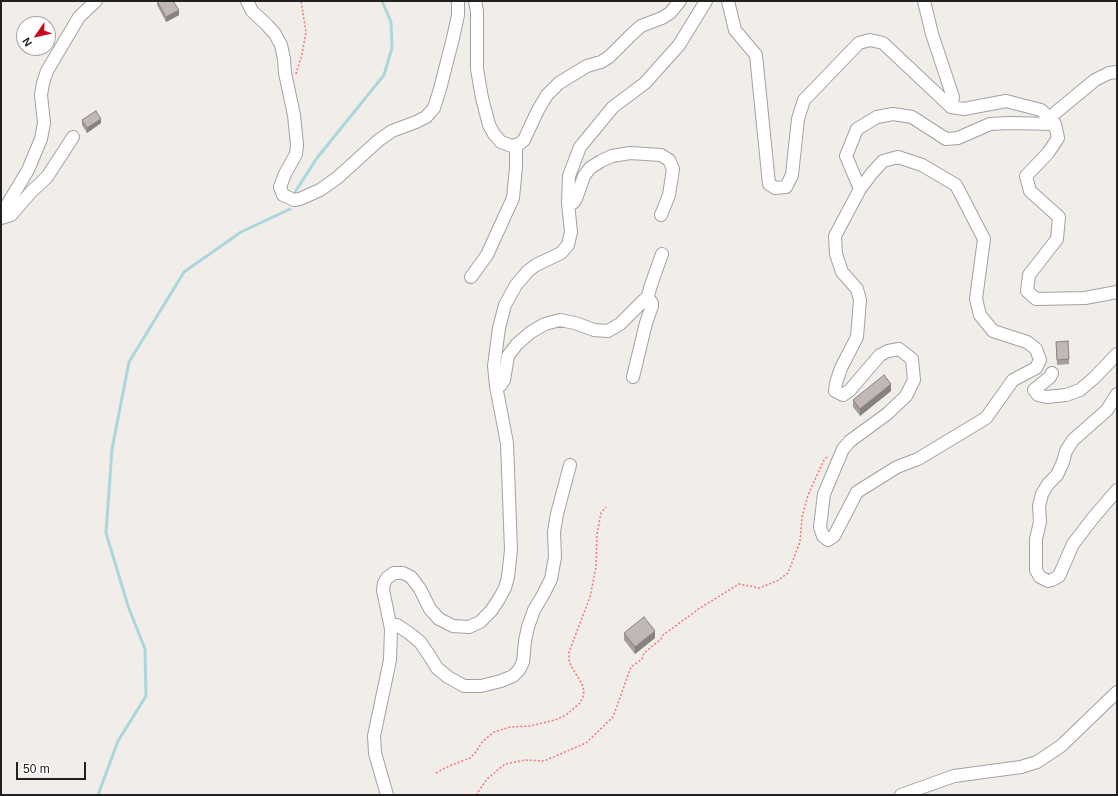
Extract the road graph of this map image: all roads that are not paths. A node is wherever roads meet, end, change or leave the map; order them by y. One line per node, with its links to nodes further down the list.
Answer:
1 (96, 1): 17 (street)
2 (247, 1): 3 (street)
3 (458, 1)
4 (475, 1): 13 (street)
5 (680, 1): 13 (street)
6 (706, 1): 15 (street)
7 (728, 1): 10 (street)
8 (924, 1): 10 (street)
9 (1117, 72): 11 (street)
10 (950, 107): 11 (street)
11 (1052, 121): 14 (street); 20 (street)
12 (73, 137): 17 (street)
13 (516, 146): 19 (street)
14 (860, 189): 14 (street)
15 (568, 204): 16 (street); 25 (street)
16 (661, 214)
17 (1, 216)
18 (662, 254): 21 (street)
19 (471, 277)
20 (1117, 292)
21 (647, 299): 24 (street); 25 (street)
22 (1117, 354): 23 (street)
23 (1052, 373)
24 (633, 377)
25 (496, 386): 29 (street)
26 (1117, 394): 28 (street)
27 (570, 465): 29 (street)
28 (1117, 490)
29 (390, 623): 31 (street)
30 (1117, 692): 32 (street)
31 (387, 795)
32 (901, 795)

